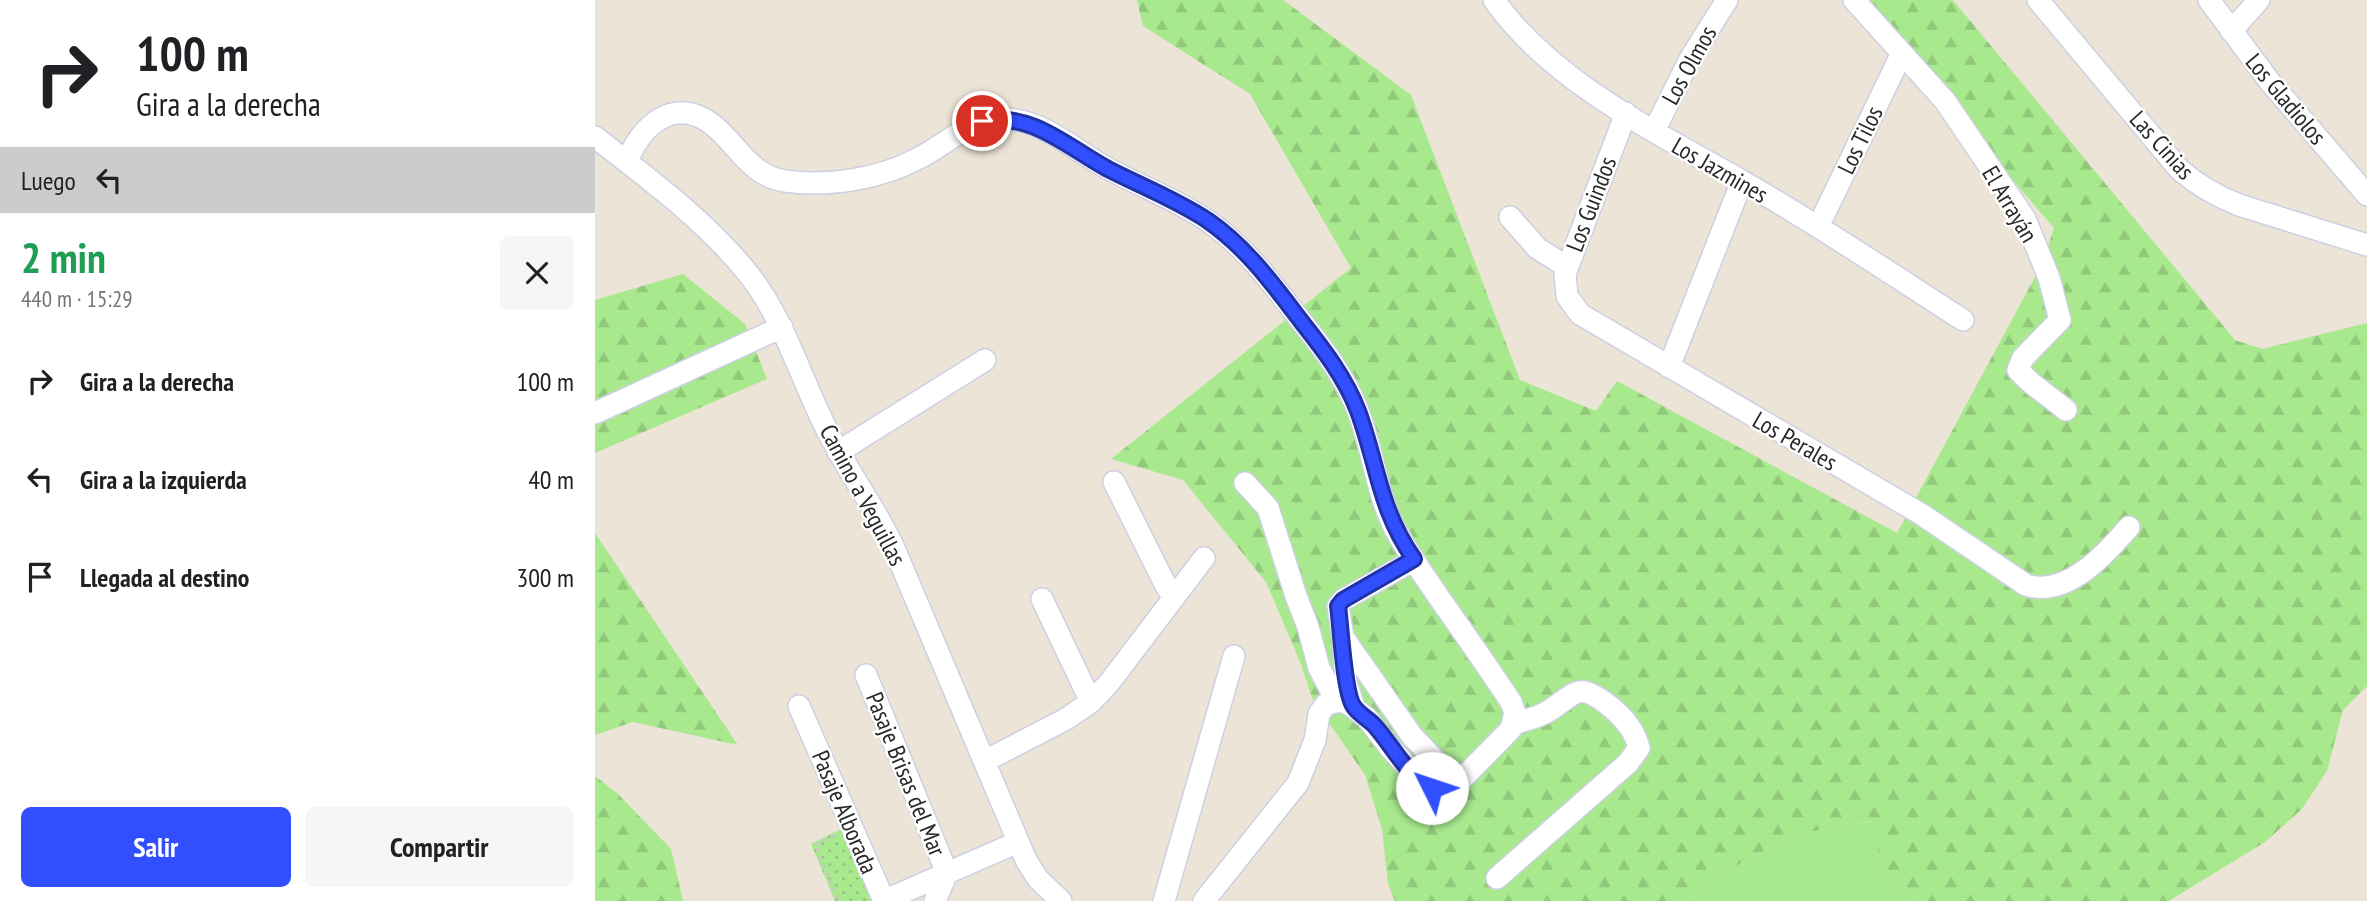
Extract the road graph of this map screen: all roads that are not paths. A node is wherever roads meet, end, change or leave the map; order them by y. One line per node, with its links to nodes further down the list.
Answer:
1 (1494, 0): 9 (street, Los Jazmines)
2 (1727, 0): 10 (street, Los Olmos)
3 (1854, 0): 8 (street, El Arrayán)
4 (2038, 0): 17 (street, Las Cinias)
5 (2209, 0): 7 (street, Los Gladiolos)
6 (2259, 0): 7 (street)
7 (2231, 31): 14 (street, Los Gladiolos)
8 (1902, 54): 16 (street, Los Tilos); 24 (street, El Arrayán)
9 (1626, 113): 10 (street, Los Jazmines); 18 (street, Los Guindos)
10 (1654, 131): 13 (street, Los Jazmines)
11 (595, 136): 12 (street, Camino a Veguillas)
12 (627, 162): 21 (street, Camino a Veguillas); 31 (street)
13 (1742, 181): 16 (street, Los Jazmines); 23 (street)
14 (2367, 195)
15 (1510, 217): 18 (street)
16 (1818, 227): 20 (street, Los Jazmines)
17 (2367, 245)
18 (1567, 267): 19 (street, Los Guindos)
19 (1567, 296): 23 (street, Los Perales)
20 (1963, 320)
21 (782, 327): 25 (street); 26 (street, Camino a Veguillas)
22 (985, 360): 26 (street)
23 (1669, 367): 29 (street, Los Perales)
24 (2066, 410)
25 (595, 413)
26 (838, 452): 41 (street, Camino a Veguillas)
27 (1114, 482): 32 (street)
28 (1245, 483): 38 (street)
29 (2129, 527)
30 (1204, 558): 32 (street)
31 (1414, 559): 34 (street); 40 (street)
32 (1174, 597): 37 (street)
33 (1042, 599): 37 (street)
34 (1343, 637): 38 (street); 42 (street)
35 (1234, 656): 49 (street)
36 (866, 675): 44 (street, Pasaje Brisas del Mar)
37 (1091, 702): 41 (street)
38 (1345, 704): 42 (street); 50 (street)
39 (799, 706): 46 (street, Pasaje Alborada)
40 (1514, 724): 42 (street); 45 (street)
41 (985, 761): 43 (street, Camino a Veguillas)
42 (1453, 788)
43 (1018, 842): 44 (street); 48 (street, Camino a Veguillas)
44 (947, 873): 46 (street); 47 (street)
45 (1497, 878)
46 (910, 897)
47 (935, 901)
48 (1061, 901)
49 (1164, 901)
50 (1204, 901)

